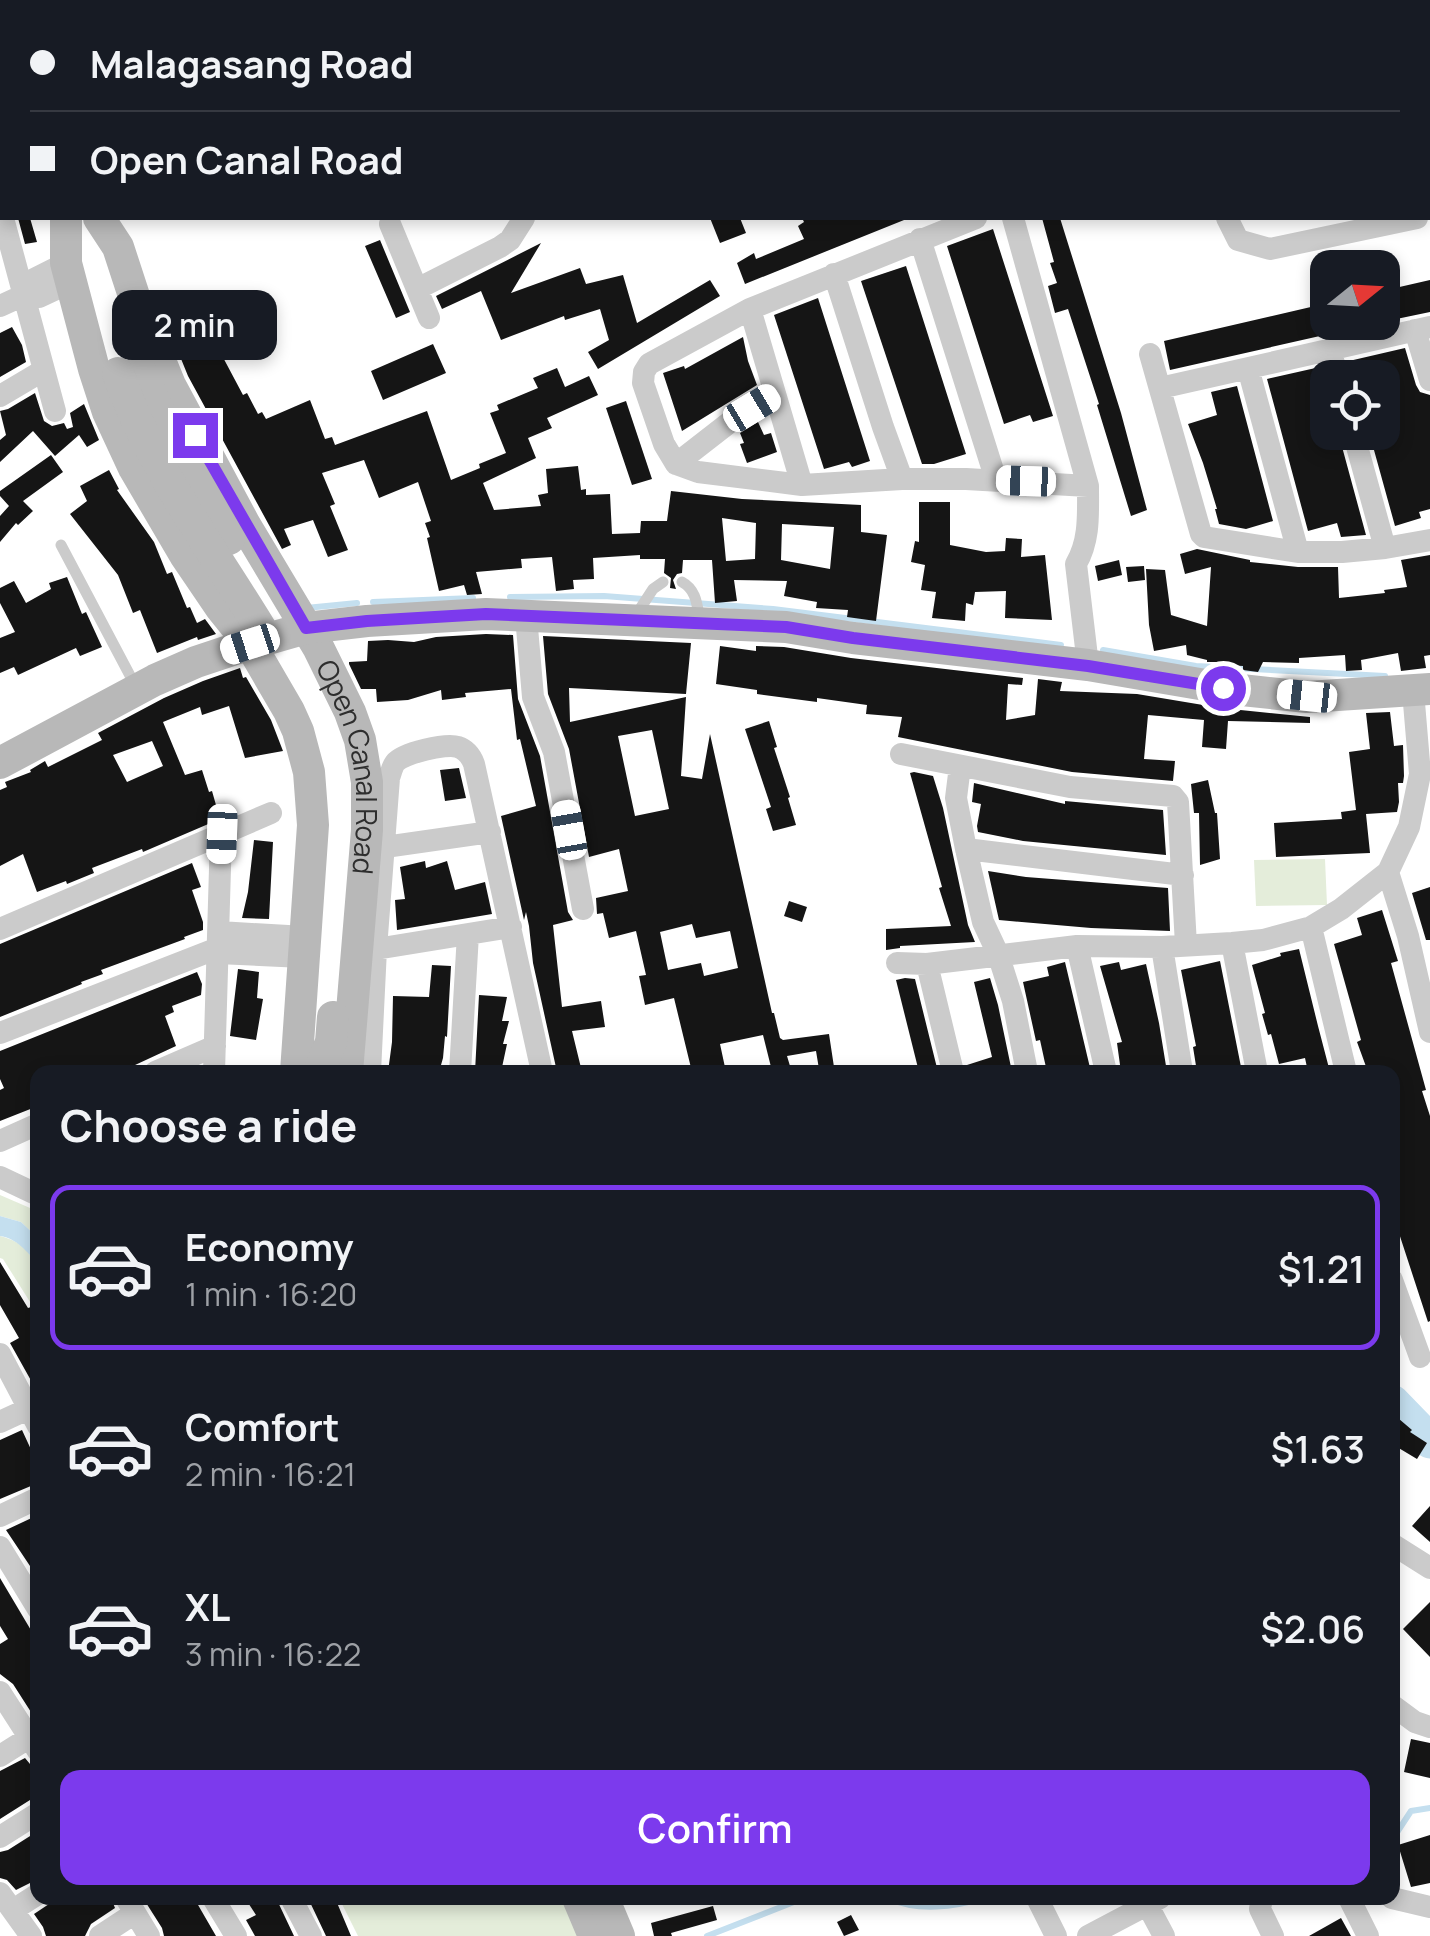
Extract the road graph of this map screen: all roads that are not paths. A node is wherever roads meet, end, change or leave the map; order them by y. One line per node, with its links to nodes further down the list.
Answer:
1 (4, 220): 15 (street)
2 (83, 220): 12 (main road, Open Canal Road)
3 (83, 220): 48 (main road)
4 (84, 220): 45 (main road, Open Canal Road)
5 (523, 220): 14 (street)
6 (971, 220): 11 (street)
7 (1013, 220): 35 (street)
8 (1228, 220): 9 (street)
9 (1408, 220)
10 (388, 225): 14 (street)
11 (920, 239): 13 (street); 33 (street)
12 (69, 272): 15 (street); 46 (main road, Open Canal Road)
13 (834, 274): 17 (street); 32 (street)
14 (417, 288): 18 (street)
15 (24, 295): 16 (street); 24 (street)
16 (0, 306)
17 (750, 309): 27 (street); 31 (street)
18 (429, 318)
19 (1423, 328): 20 (street); 25 (street)
20 (1330, 349): 22 (street); 23 (street)
21 (1150, 354): 26 (street)
22 (1333, 360)
23 (1248, 368): 26 (street); 39 (street)
24 (44, 370): 28 (street); 29 (street)
25 (1430, 380)
26 (1160, 388): 39 (street)
27 (775, 395): 31 (street); 34 (street)
28 (0, 396)
29 (55, 411)
30 (1358, 450): 38 (street)
31 (676, 464): 34 (street)
32 (902, 480): 33 (street); 34 (street)
33 (996, 480): 35 (street)
34 (802, 486)
35 (1088, 486): 47 (street)
36 (1430, 540): 38 (street)
37 (60, 545): 49 (lane)
38 (1385, 548): 39 (street)
39 (1298, 552)
40 (663, 582): 43 (lane)
41 (682, 582): 44 (lane)
42 (526, 616): 43 (main road); 45 (main road); 61 (street)
43 (634, 619): 44 (main road)
44 (700, 622): 47 (main road)
45 (306, 628): 46 (main road); 84 (main road, Open Canal Road)
46 (250, 644): 49 (main road); 70 (main road, Open Canal Road)
47 (1088, 666): 50 (main road)
48 (300, 677): 82 (main road); 83 (main road)
49 (137, 689): 52 (main road)
50 (1421, 690): 59 (street)
51 (901, 754): 53 (street)
52 (0, 763)
53 (960, 766): 58 (street); 60 (street)
54 (271, 812): 56 (street)
55 (490, 832): 57 (street); 57 (street); 62 (street)
56 (222, 834): 64 (street); 67 (street)
57 (385, 847): 72 (street)
58 (966, 849): 60 (street); 73 (street)
59 (1388, 872): 63 (street); 76 (street)
60 (1183, 875): 68 (street)
61 (584, 909)
62 (512, 927): 65 (street); 87 (street)
63 (1311, 927): 66 (street); 93 (street)
64 (0, 929)
65 (468, 934): 72 (street); 86 (street)
66 (1232, 943): 68 (street); 92 (street)
67 (218, 944): 70 (street); 77 (street); 78 (street)
68 (1186, 944): 71 (street)
69 (1077, 946): 71 (street); 73 (street); 90 (street)
70 (304, 947): 81 (main road, Open Canal Road)
71 (1162, 947): 91 (street)
72 (376, 950): 85 (street)
73 (998, 954): 75 (street); 89 (street)
74 (897, 963): 75 (street)
75 (926, 964): 88 (street)
76 (1430, 1032)
77 (0, 1033)
78 (214, 1046): 79 (street); 80 (street)
79 (171, 1065)
80 (214, 1065)
81 (299, 1065)
82 (302, 1065)
83 (323, 1065)
84 (347, 1065)
85 (370, 1065)
86 (460, 1065)
87 (541, 1065)
88 (951, 1065)
89 (1026, 1065)
90 (1104, 1065)
91 (1181, 1065)
92 (1256, 1065)
93 (1344, 1065)
94 (30, 1128): 95 (street)
95 (0, 1141)
96 (0, 1177): 97 (street)
97 (30, 1191)
98 (1400, 1302): 100 (street)
99 (0, 1354): 101 (street)
100 (1420, 1357)
101 (30, 1412)
102 (30, 1418): 103 (street)
103 (0, 1422)
104 (30, 1502): 105 (street)
105 (0, 1516)
106 (0, 1547): 109 (street)
107 (1400, 1549): 108 (street)
108 (1430, 1568)
109 (30, 1596)
110 (0, 1692): 113 (street)
111 (1400, 1711): 112 (street)
112 (1430, 1727)
113 (30, 1738)
114 (30, 1745): 115 (street)
115 (0, 1756)
116 (30, 1817): 117 (street)
117 (0, 1837)
118 (1400, 1900): 130 (street)
119 (6, 1902): 131 (street)
120 (130, 1905): 132 (street); 133 (street)
121 (217, 1905): 134 (street)
122 (295, 1905): 135 (street)
123 (581, 1905): 136 (main road)
124 (606, 1905): 137 (main road)
125 (1040, 1905): 138 (street)
126 (1148, 1905): 139 (street)
127 (1155, 1905): 140 (street)
128 (1261, 1905): 141 (street)
129 (1352, 1905): 142 (street)
130 (1430, 1907)
131 (31, 1936)
132 (100, 1936)
133 (148, 1936)
134 (236, 1936)
135 (311, 1936)
136 (594, 1936)
137 (619, 1936)
138 (1056, 1936)
139 (1088, 1936)
140 (1164, 1936)
141 (1274, 1936)
142 (1368, 1936)

